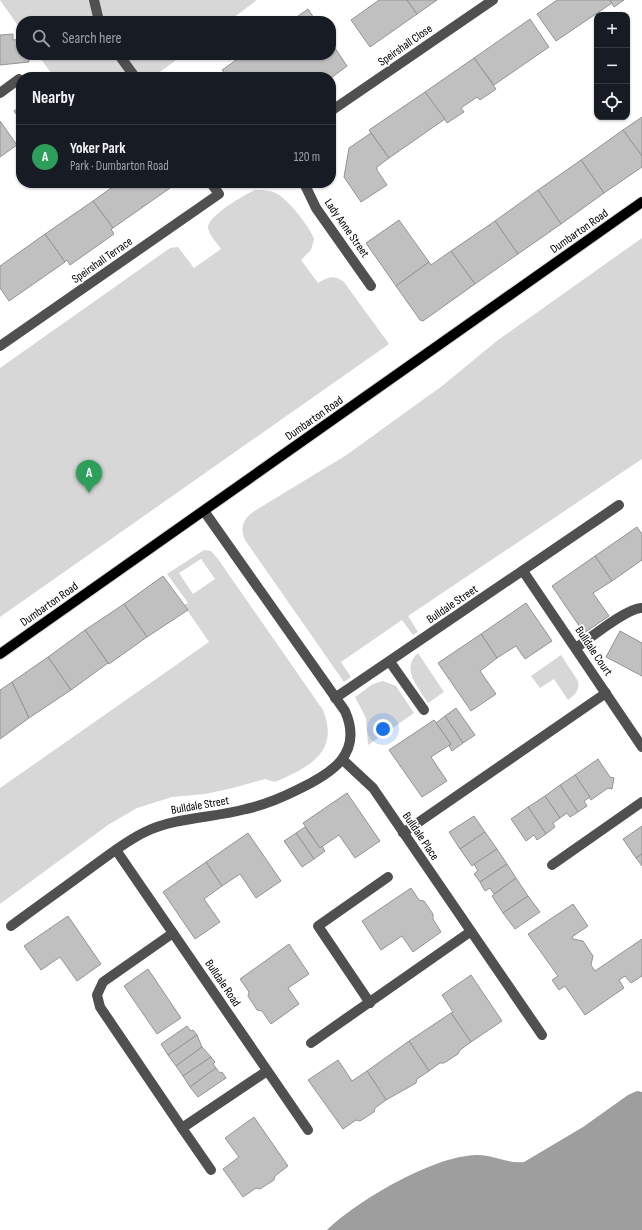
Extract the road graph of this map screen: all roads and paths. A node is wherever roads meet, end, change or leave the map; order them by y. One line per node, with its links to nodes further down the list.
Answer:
1 (94, 0): 3 (street)
2 (493, 0): 8 (street, Speirshall Close)
3 (98, 16)
4 (123, 60): 5 (street)
5 (131, 72)
6 (16, 81): 7 (street)
7 (0, 93)
8 (336, 108)
9 (215, 188): 13 (street, Speirshall Terrace)
10 (306, 188): 12 (street, Lady Anne Street)
11 (642, 202): 15 (main road, Dumbarton Road)
12 (371, 286)
13 (0, 346)
14 (619, 505): 16 (street, Bulldale Street)
15 (204, 511): 19 (main road, Dumbarton Road); 22 (street, Bulldale Street)
16 (523, 571): 18 (street, Bulldale Court); 20 (street, Bulldale Street)
17 (642, 608): 18 (street)
18 (576, 648): 21 (street, Bulldale Court)
19 (0, 654)
20 (390, 662): 22 (street, Bulldale Street); 23 (street)
21 (606, 693): 24 (street, Bulldale Court); 27 (street)
22 (335, 698): 25 (street, Bulldale Street)
23 (424, 710)
24 (642, 747)
25 (343, 760): 27 (street, Bulldale Place); 28 (street, Bulldale Street)
26 (642, 802): 29 (street)
27 (403, 833): 32 (street, Bulldale Place)
28 (116, 850): 31 (street, Bulldale Street); 33 (street, Bulldale Road)
29 (552, 865)
30 (388, 877): 34 (street)
31 (11, 926)
32 (470, 932): 34 (street); 35 (street, Bulldale Place)
33 (173, 933): 37 (street, Bulldale Road); 38 (street)
34 (370, 1003): 36 (street)
35 (542, 1035)
36 (311, 1043)
37 (267, 1071): 38 (street); 39 (street, Bulldale Road)
38 (182, 1128): 40 (street)
39 (308, 1130)
40 (211, 1170)

